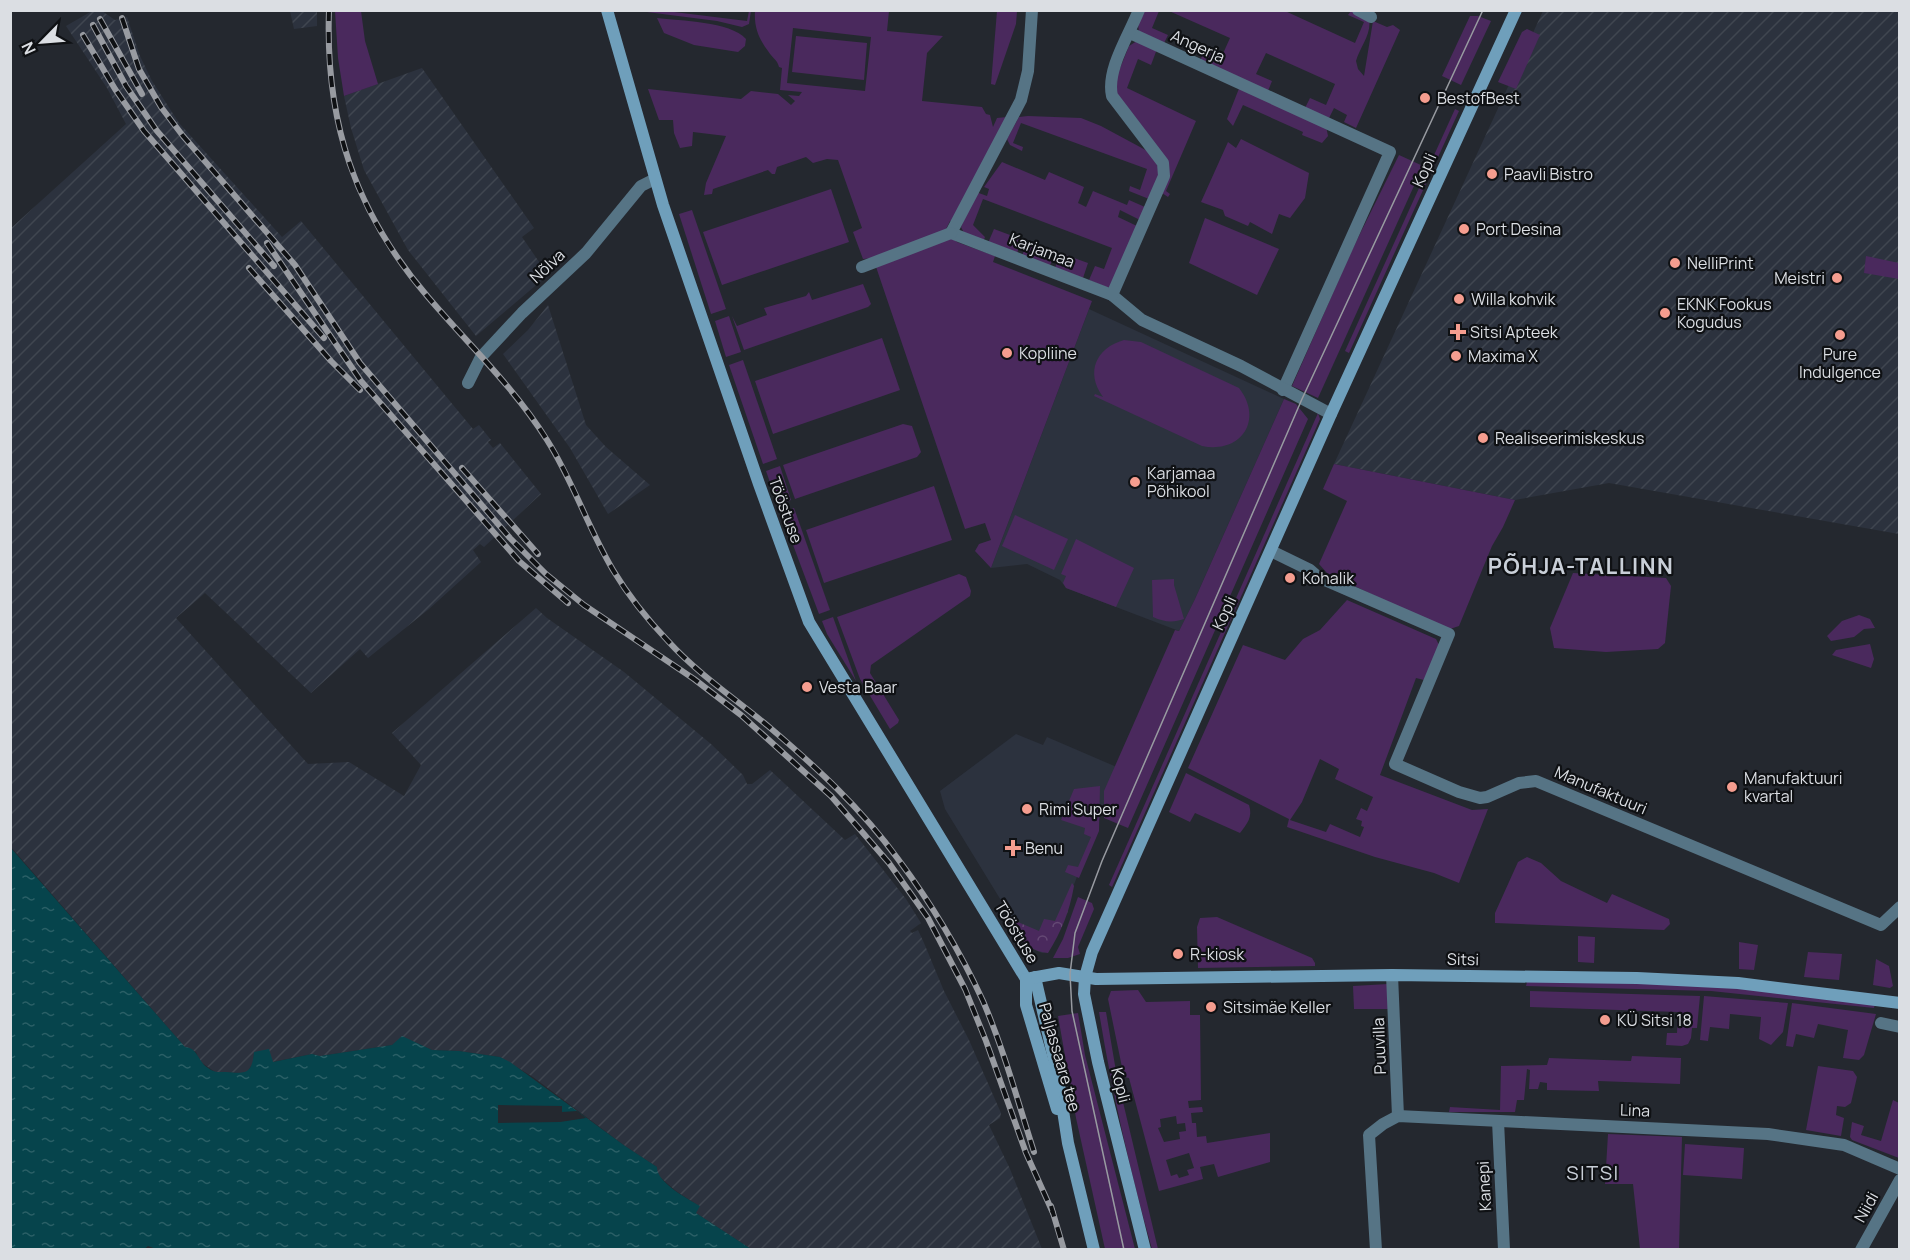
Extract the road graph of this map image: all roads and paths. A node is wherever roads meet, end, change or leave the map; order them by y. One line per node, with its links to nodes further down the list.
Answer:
1 (607, 10): 8 (street, Tööstuse)
2 (1032, 10): 9 (street)
3 (1139, 10): 7 (street)
4 (1358, 10): 6 (street)
5 (1516, 10): 14 (street, Kopli)
6 (1371, 16)
7 (1130, 33): 11 (street); 13 (street, Angerja)
8 (655, 179): 12 (street, Nõlva); 19 (street, Tööstuse)
9 (951, 233): 10 (street); 11 (street, Karjamaa)
10 (862, 267)
11 (1112, 295): 13 (street, Karjamaa)
12 (468, 383)
13 (1283, 390): 14 (street, Karjamaa)
14 (1331, 414): 15 (street, Kopli)
15 (1271, 551): 16 (street, Manufaktuuri); 18 (street, Kopli)
16 (1899, 907)
17 (1392, 975): 18 (street, Sitsi); 20 (street, Sitsi); 23 (street, Puuvilla)
18 (1084, 977): 19 (street, Sitsi); 28 (street, Kopli)
19 (1030, 978): 27 (street, Paljassaare tee)
20 (1899, 1003)
21 (1881, 1023): 22 (street)
22 (1899, 1027)
23 (1398, 1116): 24 (street, Lina); 29 (street)
24 (1498, 1121): 25 (street, Lina); 30 (street, Kanepi)
25 (1899, 1169)
26 (1899, 1180): 31 (street, Niidi)
27 (1094, 1250)
28 (1144, 1250)
29 (1376, 1250)
30 (1504, 1250)
31 (1861, 1250)

